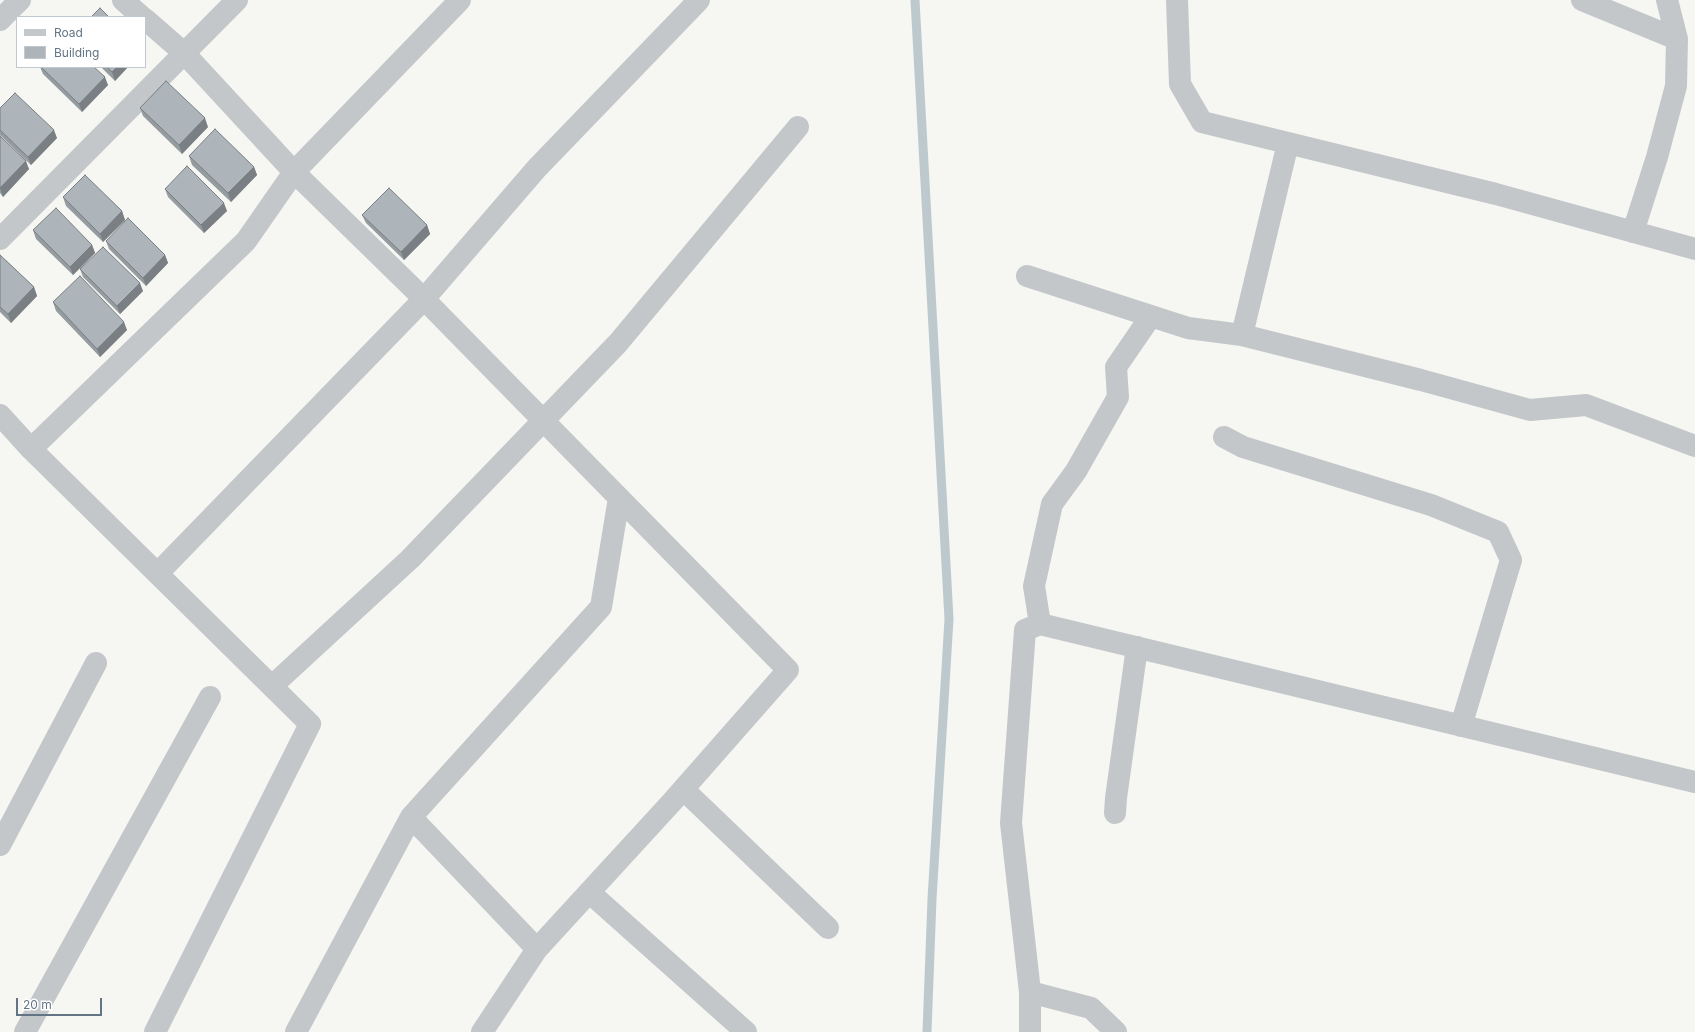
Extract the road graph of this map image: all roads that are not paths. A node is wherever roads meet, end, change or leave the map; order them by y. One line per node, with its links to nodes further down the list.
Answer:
1 (20, 0): 10 (street)
2 (123, 0): 9 (street)
3 (237, 0): 13 (street)
4 (460, 0): 16 (street)
5 (699, 0): 21 (street)
6 (1177, 0): 15 (street)
7 (1582, 0): 12 (street)
8 (1667, 0): 12 (street)
9 (141, 16)
10 (0, 20)
11 (146, 20): 13 (street)
12 (1678, 39): 17 (street)
13 (184, 53): 16 (street); 18 (street)
14 (798, 127): 25 (street)
15 (1288, 143): 17 (street); 23 (street)
16 (294, 172): 21 (street); 28 (street)
17 (1633, 232): 19 (street)
18 (0, 239)
19 (1695, 249)
20 (1027, 276): 22 (street)
21 (424, 299): 25 (street); 30 (street)
22 (1151, 316): 23 (street); 31 (street)
23 (1242, 335): 27 (street)
24 (0, 415): 28 (street)
25 (543, 421): 29 (street); 34 (street)
26 (1224, 437): 36 (street)
27 (1695, 446)
28 (32, 450): 30 (street)
29 (619, 498): 38 (street); 40 (street)
30 (158, 573): 34 (street)
31 (1040, 624): 32 (street); 45 (street)
32 (1137, 647): 36 (street); 39 (street)
33 (96, 663): 41 (street)
34 (272, 686): 47 (street)
35 (210, 696): 46 (street)
36 (1461, 726): 37 (street)
37 (1695, 782)
38 (683, 789): 42 (street); 43 (street)
39 (1115, 813)
40 (411, 817): 44 (street); 48 (street)
41 (0, 845)
42 (590, 892): 44 (street); 50 (street)
43 (828, 928)
44 (537, 949): 49 (street)
45 (1030, 992): 51 (street); 52 (street)
46 (25, 1032)
47 (155, 1032)
48 (296, 1032)
49 (482, 1032)
50 (746, 1032)
51 (1030, 1032)
52 (1116, 1032)

